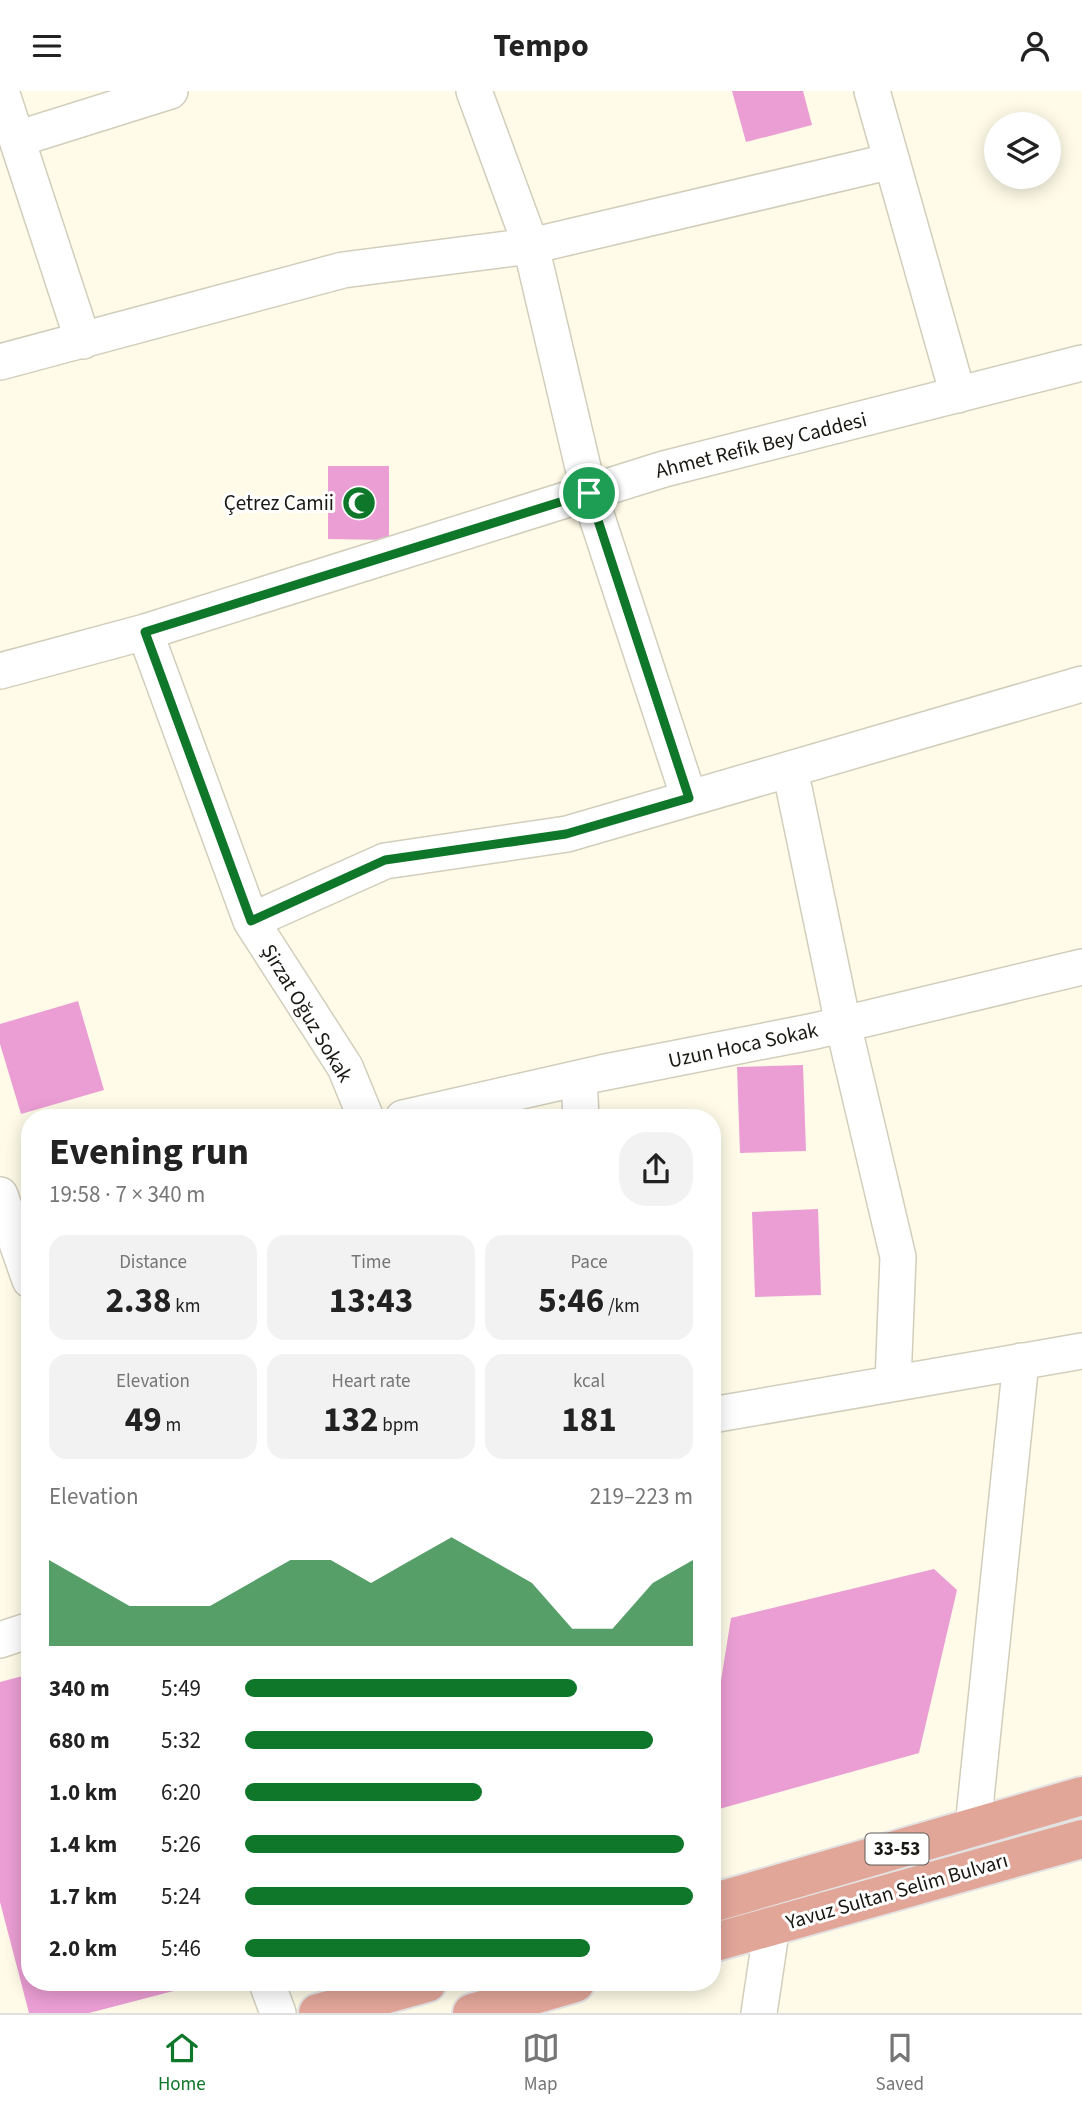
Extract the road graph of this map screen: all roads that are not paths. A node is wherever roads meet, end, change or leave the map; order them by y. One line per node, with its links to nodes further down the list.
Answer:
1 (1, 91): 5 (street)
2 (170, 91): 5 (street)
3 (474, 91): 7 (street)
4 (872, 91): 6 (street)
5 (17, 139): 8 (street)
6 (892, 161): 7 (street); 11 (street)
7 (531, 246): 8 (street); 12 (street)
8 (83, 341): 9 (street)
9 (0, 362)
10 (1082, 363): 11 (street, Ahmet Refik Bey Caddesi)
11 (958, 395): 12 (street, Ahmet Refik Bey Caddesi)
12 (589, 493): 13 (street, Ahmet Refik Bey Caddesi); 17 (street)
13 (145, 632): 14 (street, Ahmet Refik Bey Caddesi); 18 (street, Şirzat Oğuz Sokak)
14 (0, 671)
15 (1082, 684): 16 (street)
16 (790, 769): 17 (street); 20 (street)
17 (689, 798): 18 (street)
18 (251, 921): 22 (street, Şirzat Oğuz Sokak)
19 (1082, 967): 20 (street, Uzun Hoca Sokak)
20 (843, 1024): 21 (street, Uzun Hoca Sokak); 29 (street)
21 (579, 1078): 23 (street, Uzun Hoca Sokak); 24 (street)
22 (362, 1109)
23 (443, 1109)
24 (581, 1109)
25 (3, 1211): 26 (street)
26 (21, 1257)
27 (1082, 1351): 28 (street)
28 (1021, 1361): 29 (street); 34 (street)
29 (893, 1382): 30 (street)
30 (721, 1415)
31 (21, 1633): 32 (street)
32 (0, 1640)
33 (1082, 1796): 34 (main road, Yavuz Sultan Selim Bulvarı / 33-53)
34 (973, 1827): 36 (main road, Yavuz Sultan Selim Bulvarı / 33-53)
35 (1082, 1839): 37 (main road, Yavuz Sultan Selim Bulvarı / 33-53)
36 (721, 1900)
37 (772, 1926): 38 (main road, Yavuz Sultan Selim Bulvarı / 33-53); 45 (street)
38 (721, 1940)
39 (270, 1991): 42 (street)
40 (398, 1991): 43 (main road)
41 (548, 1991): 44 (main road)
42 (278, 2013)
43 (318, 2013)
44 (472, 2013)
45 (759, 2013)

